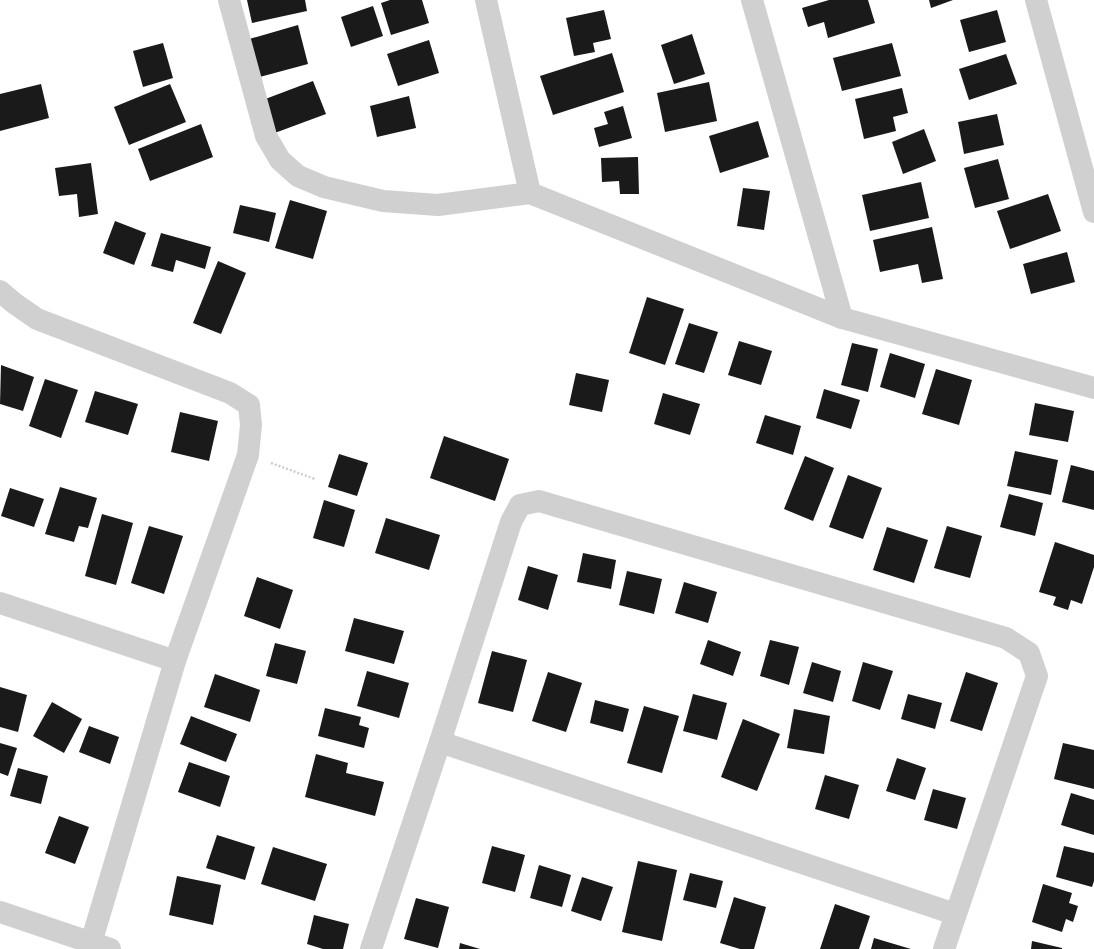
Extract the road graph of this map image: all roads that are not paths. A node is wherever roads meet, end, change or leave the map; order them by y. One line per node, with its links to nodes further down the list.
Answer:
1 (229, 0): 5 (street)
2 (486, 0): 5 (street)
3 (752, 0): 8 (street)
4 (1036, 0): 6 (street)
5 (530, 193): 8 (street)
6 (1094, 212)
7 (0, 291): 11 (street)
8 (842, 318): 9 (street)
9 (1094, 388)
10 (0, 604): 11 (street)
11 (175, 661): 15 (street)
12 (440, 742): 14 (street); 14 (street); 16 (street)
13 (0, 912): 15 (street)
14 (955, 914): 17 (street)
15 (101, 946)
16 (371, 949)
17 (944, 949)

